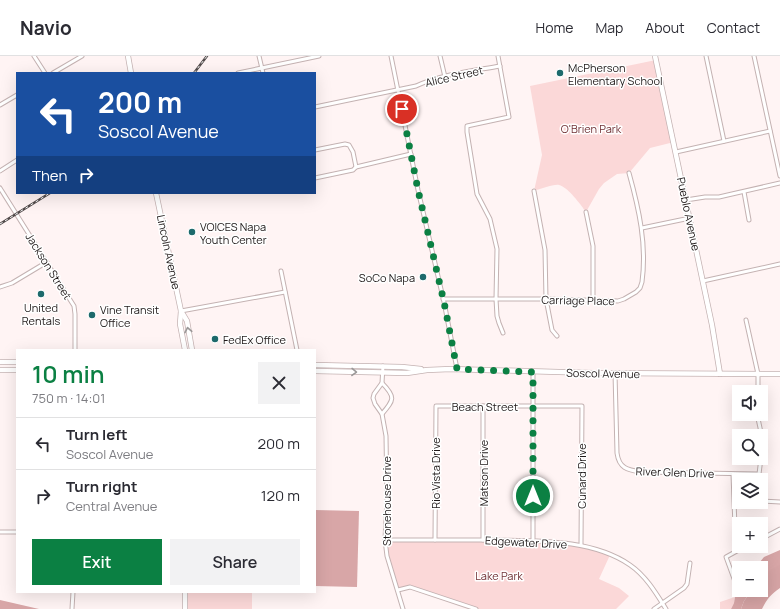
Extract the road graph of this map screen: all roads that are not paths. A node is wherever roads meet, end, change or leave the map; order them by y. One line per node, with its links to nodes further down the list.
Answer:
1 (34, 56): 14 (street)
2 (82, 56): 15 (street)
3 (128, 56): 16 (main road)
4 (259, 56): 13 (street)
5 (319, 56): 13 (street)
6 (391, 56): 20 (street)
7 (440, 56): 19 (street)
8 (498, 56): 12 (street)
9 (655, 56): 27 (main road, Pueblo Avenue)
10 (706, 56): 25 (street)
11 (754, 56): 24 (street)
12 (500, 66): 19 (street, Alice Street); 52 (street)
13 (262, 68): 17 (street); 18 (street)
14 (44, 72)
15 (55, 72)
16 (131, 72)
17 (243, 72)
18 (263, 72)
19 (445, 77): 20 (street, Alice Street)
20 (398, 90): 23 (street, Alice Street); 28 (street)
21 (16, 96): 22 (street)
22 (0, 105)
23 (316, 107)
24 (770, 131): 25 (street); 33 (street)
25 (724, 141): 27 (street)
26 (316, 150): 30 (street)
27 (676, 152): 40 (main road, Pueblo Avenue)
28 (411, 154): 30 (street); 51 (street)
29 (16, 161): 31 (street)
30 (356, 167): 34 (street)
31 (0, 170)
32 (629, 173): 44 (street, Carriage Place)
33 (780, 176)
34 (316, 178)
35 (780, 183): 38 (street)
36 (0, 188): 45 (street, Jackson Street)
37 (534, 191): 53 (street)
38 (744, 192): 40 (street); 43 (street)
39 (156, 194): 55 (main road, Lincoln Avenue)
40 (686, 200): 42 (main road, Pueblo Avenue)
41 (586, 212): 54 (street)
42 (690, 218): 44 (street); 48 (main road, Pueblo Avenue)
43 (749, 220)
44 (642, 228): 54 (street, Carriage Place)
45 (46, 262): 49 (street); 59 (street, Jackson Street)
46 (780, 264): 48 (street)
47 (281, 271): 50 (street)
48 (703, 281): 75 (main road, Pueblo Avenue)
49 (0, 287)
50 (285, 292): 55 (street); 62 (street)
51 (443, 299): 52 (street, Carriage Place); 67 (street)
52 (496, 299): 53 (street, Carriage Place); 57 (street)
53 (546, 299): 54 (street, Carriage Place); 58 (street)
54 (593, 300)
55 (181, 311): 60 (main road, Lincoln Avenue); 61 (main road, Lincoln Avenue, one-way to 55)
56 (746, 320): 76 (street)
57 (503, 333)
58 (557, 336)
59 (75, 349)
60 (185, 349)
61 (192, 349)
62 (297, 349)
63 (0, 362): 64 (main road)
64 (16, 362)
65 (316, 365): 66 (main road, Soscol Avenue)
66 (383, 366): 70 (main road, Soscol Avenue); 73 (street, Stonehouse Drive)
67 (457, 369): 70 (main road, Soscol Avenue); 72 (main road, Soscol Avenue)
68 (0, 370): 69 (main road)
69 (16, 370)
70 (427, 370): 73 (main road, Soscol Avenue)
71 (316, 371): 73 (main road, Soscol Avenue, one-way to 73)
72 (533, 372): 74 (main road, Soscol Avenue); 82 (street)
73 (383, 373): 78 (street, Stonehouse Drive)
74 (615, 373): 75 (main road, Soscol Avenue); 85 (street, River Glen Drive)
75 (720, 374): 76 (main road, Soscol Avenue)
76 (758, 374): 77 (main road, Soscol Avenue); 79 (street)
77 (780, 374)
78 (382, 383): 84 (street, Stonehouse Drive); 84 (street)
79 (758, 385)
80 (436, 406): 81 (street, Beach Street); 93 (street, Rio Vista Drive)
81 (483, 406): 82 (street, Beach Street); 94 (street, Matson Drive)
82 (533, 406): 83 (street, Beach Street); 95 (street)
83 (582, 406): 96 (street, Cunard Drive)
84 (382, 414): 92 (street, Stonehouse Drive)
85 (732, 474)
86 (768, 501): 87 (street)
87 (780, 502)
88 (780, 529): 91 (street)
89 (0, 532): 90 (street)
90 (16, 532)
91 (768, 535)
92 (385, 540): 93 (street, Edgewater Drive); 100 (street, Stonehouse Drive)
93 (435, 540): 94 (street, Edgewater Drive)
94 (483, 540): 95 (street, Edgewater Drive)
95 (532, 541): 96 (street, Edgewater Drive)
96 (581, 545): 103 (street, Edgewater Drive)
97 (732, 553): 99 (street)
98 (690, 563): 103 (street)
99 (732, 573)
100 (398, 590): 106 (street, Stonehouse Drive); 107 (street)
101 (73, 593): 104 (street)
102 (185, 593): 105 (main road)
103 (662, 603): 108 (street); 109 (street, Edgewater Drive)
104 (72, 609)
105 (185, 609)
106 (403, 609)
107 (476, 609)
108 (654, 609)
109 (666, 609)

